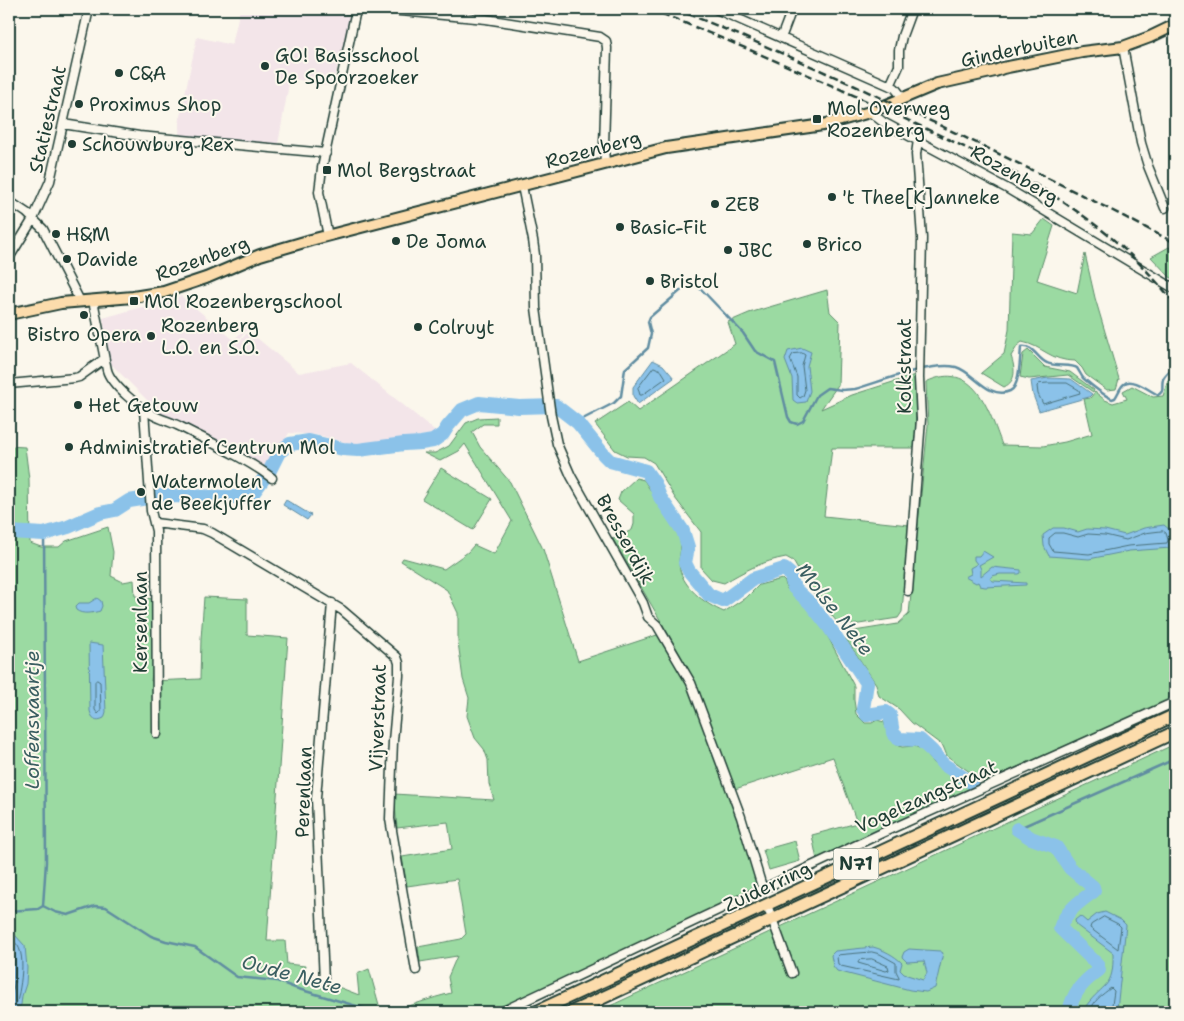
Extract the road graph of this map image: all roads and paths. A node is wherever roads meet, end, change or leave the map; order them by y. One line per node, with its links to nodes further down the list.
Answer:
1 (89, 9): 14 (street, Statiestraat)
2 (346, 9): 3 (street)
3 (360, 9): 16 (street)
4 (380, 9): 17 (street)
5 (716, 9): 9 (street)
6 (792, 9): 9 (street)
7 (912, 9): 11 (street)
8 (1175, 25): 10 (main road, Ginderbuiten)
9 (781, 38): 11 (street)
10 (1123, 47): 12 (main road, Ginderbuiten); 20 (street)
11 (890, 86): 12 (street)
12 (903, 98): 13 (main road, Ginderbuiten)
13 (870, 112): 15 (street, Rozenberg); 17 (main road, Rozenberg)
14 (63, 124): 16 (street); 21 (street, Statiestraat)
15 (918, 140): 24 (street, Rozenberg); 33 (street, Kolkstraat)
16 (326, 152): 22 (street)
17 (605, 164): 18 (main road, Rozenberg)
18 (522, 186): 22 (main road, Rozenberg); 39 (street, Bresserdijk)
19 (9, 201): 21 (street)
20 (1165, 208)
21 (33, 219): 23 (street, Statiestraat); 26 (street)
22 (328, 236): 25 (main road, Rozenberg)
23 (9, 258)
24 (1175, 289)
25 (93, 300): 26 (main road, Rozenberg); 28 (street)
26 (80, 301): 27 (main road, Rozenberg)
27 (9, 314)
28 (104, 359): 29 (street); 30 (street)
29 (9, 384)
30 (144, 410): 31 (street); 32 (street, Kersenlaan)
31 (268, 476)
32 (155, 523): 34 (street, Vijverstraat); 38 (street, Kersenlaan)
33 (908, 591)
34 (332, 603): 42 (street, Vijverstraat); 44 (street, Perenlaan)
35 (1175, 702): 39 (street, Vogelzangstraat)
36 (1175, 715): 40 (highway, Zuiderring / N71)
37 (1175, 732): 41 (highway, Zuiderring / N71)
38 (157, 734)
39 (763, 890): 45 (street, Vogelzangstraat)
40 (767, 905): 41 (street); 46 (highway, Zuiderring / N71)
41 (773, 919): 43 (street); 47 (highway, Zuiderring / N71)
42 (416, 970)
43 (792, 973)
44 (324, 982)
45 (501, 1012)
46 (536, 1012)
47 (572, 1012)

